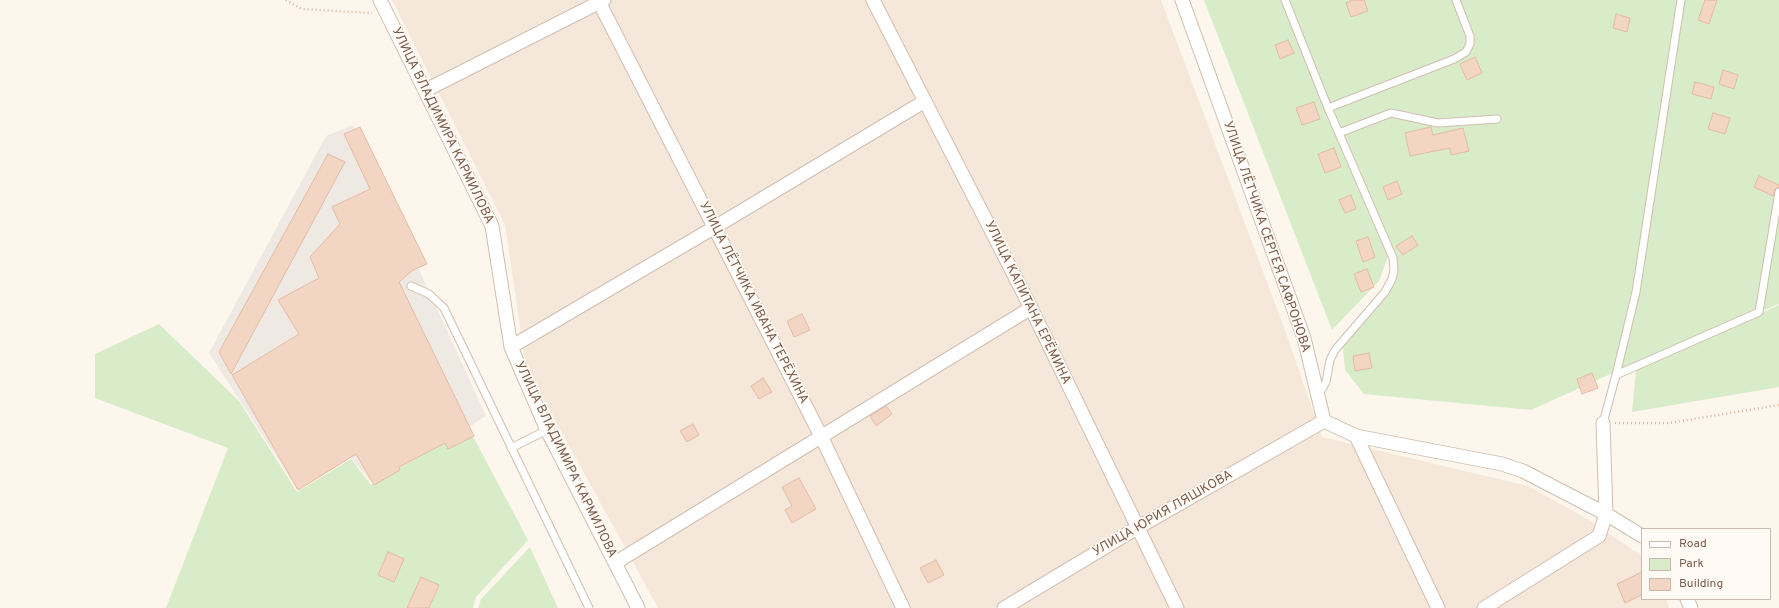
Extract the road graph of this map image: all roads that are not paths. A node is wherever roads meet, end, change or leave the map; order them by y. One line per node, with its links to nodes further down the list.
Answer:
1 (380, 0): 8 (street, УЛИЦА ВЛАДИМИРА КАРМИЛОВА)
2 (873, 0): 9 (street, УЛИЦА КАПИТАНА ЕРЁМИНА)
3 (1182, 0): 19 (street, УЛИЦА ЛЁТЧИКА СЕРГЕЯ САФРОНОВА)
4 (1285, 0): 10 (lane)
5 (1456, 0): 10 (lane)
6 (1681, 0): 18 (lane)
7 (600, 1): 8 (street); 14 (street, УЛИЦА ЛЁТЧИКА ИВАНА ТЕРЁХИНА)
8 (426, 90): 17 (street, УЛИЦА ВЛАДИМИРА КАРМИЛОВА)
9 (925, 101): 14 (street); 16 (street, УЛИЦА КАПИТАНА ЕРЁМИНА)
10 (1328, 108): 12 (lane)
11 (1496, 119): 12 (lane)
12 (1339, 133): 19 (lane)
13 (1779, 192): 18 (lane)
14 (715, 227): 17 (street); 23 (street, УЛИЦА ЛЁТЧИКА ИВАНА ТЕРЁХИНА)
15 (411, 286): 25 (lane)
16 (1031, 308): 23 (street); 27 (street, УЛИЦА КАПИТАНА ЕРЁМИНА)
17 (510, 348): 22 (street, УЛИЦА ВЛАДИМИРА КАРМИЛОВА)
18 (1616, 375): 21 (lane)
19 (1318, 396): 20 (street, УЛИЦА ЛЁТЧИКА СЕРГЕЯ САФРОНОВА)
20 (1324, 421): 24 (street); 27 (street, УЛИЦА ЮРИЯ ЛЯШКОВА)
21 (1603, 423): 26 (street)
22 (547, 430): 25 (lane); 29 (street, УЛИЦА ВЛАДИМИРА КАРМИЛОВА)
23 (821, 436): 29 (street); 32 (street, УЛИЦА ЛЁТЧИКА ИВАНА ТЕРЁХИНА)
24 (1356, 436): 26 (street); 35 (street)
25 (511, 448): 30 (lane)
26 (1606, 514): 28 (street); 36 (street)
27 (1137, 528): 33 (street, УЛИЦА ЮРИЯ ЛЯШКОВА); 34 (street, УЛИЦА КАПИТАНА ЕРЁМИНА)
28 (1641, 535)
29 (615, 563): 31 (street, УЛИЦА ВЛАДИМИРА КАРМИЛОВА)
30 (589, 608)
31 (638, 608)
32 (903, 608)
33 (1004, 608)
34 (1177, 608)
35 (1438, 608)
36 (1484, 608)

